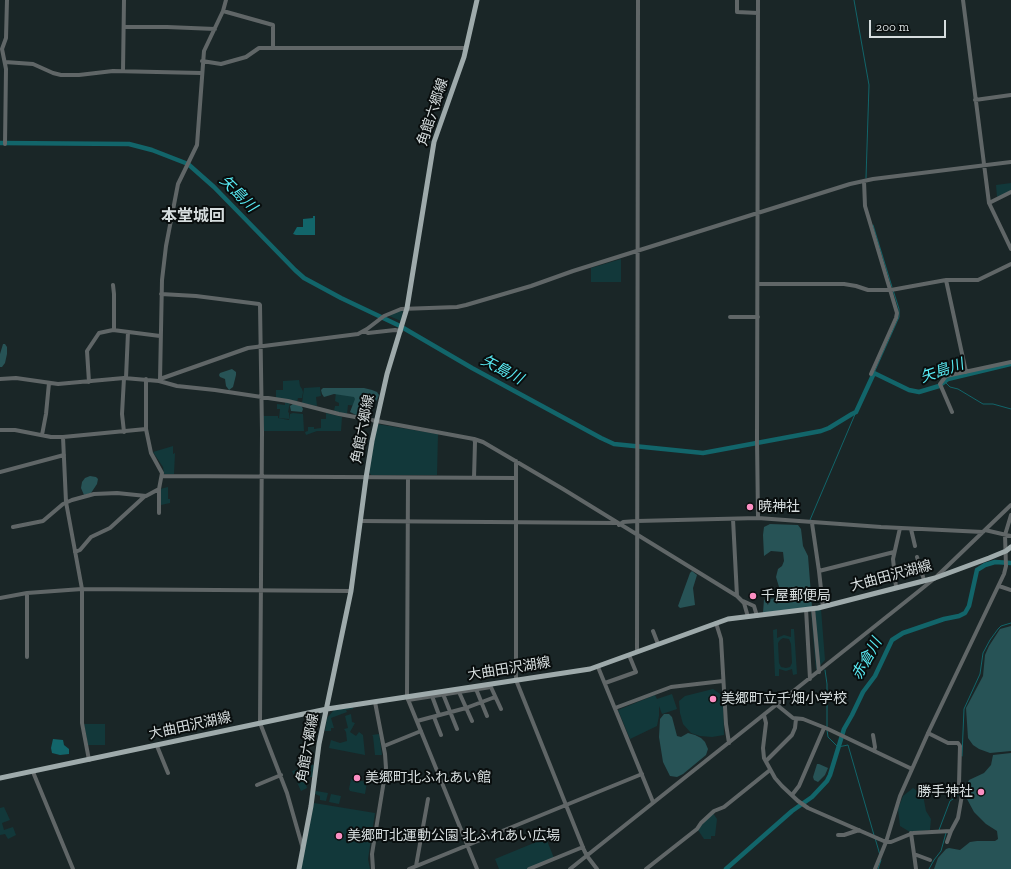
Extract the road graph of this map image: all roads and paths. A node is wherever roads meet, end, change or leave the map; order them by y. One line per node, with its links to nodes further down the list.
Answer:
1 (7, 0): 16 (street)
2 (124, 0): 11 (street)
3 (226, 0): 9 (street)
4 (477, 0): 14 (main road, 角館六郷線)
5 (638, 0): 29 (street)
6 (737, 0): 10 (street)
7 (758, 0): 10 (street)
8 (963, 0): 20 (street)
9 (223, 11): 12 (street); 13 (street)
10 (758, 13): 27 (street)
11 (124, 27): 12 (street); 17 (street)
12 (215, 29): 15 (street)
13 (273, 48): 14 (street); 15 (street)
14 (466, 48): 36 (main road, 角館六郷線)
15 (202, 61): 18 (street)
16 (5, 62): 17 (street); 21 (street)
17 (123, 71): 18 (street)
18 (202, 73): 35 (street)
19 (1011, 95): 20 (street)
20 (975, 100): 23 (street)
21 (5, 144)
22 (1011, 162): 23 (street)
23 (984, 164): 24 (street); 26 (street)
24 (864, 180): 27 (street); 34 (street)
25 (1011, 192): 26 (street)
26 (989, 203): 28 (street)
27 (758, 214): 29 (street); 32 (street)
28 (1011, 249)
29 (637, 252): 36 (street); 81 (street)
30 (1011, 264): 31 (street)
31 (946, 280): 34 (street); 46 (street)
32 (758, 284): 34 (street); 38 (street)
33 (113, 285): 40 (street)
34 (893, 290): 47 (street)
35 (161, 294): 43 (street); 44 (street)
36 (407, 308): 39 (main road, 角館六郷線); 41 (street)
37 (730, 317): 38 (street)
38 (758, 317): 78 (street)
39 (401, 329): 41 (street); 56 (main road, 角館六郷線)
40 (114, 330): 42 (street); 52 (street)
41 (364, 331): 44 (street)
42 (128, 332): 43 (street); 48 (street)
43 (160, 336): 51 (street)
44 (261, 346): 51 (street); 54 (street)
45 (1011, 362): 46 (street)
46 (966, 372): 55 (street)
47 (871, 374)
48 (125, 378): 50 (street); 52 (street); 59 (street)
49 (0, 379): 53 (street)
50 (146, 379): 51 (street); 57 (street)
51 (160, 380): 54 (street)
52 (88, 382): 53 (street)
53 (49, 383): 60 (street)
54 (261, 397): 56 (street); 67 (street)
55 (952, 412)
56 (376, 422): 62 (street); 68 (main road, 角館六郷線)
57 (146, 429): 59 (street); 66 (street)
58 (0, 430): 60 (street)
59 (124, 432): 61 (street)
60 (42, 435): 61 (street)
61 (63, 438): 63 (street)
62 (474, 439): 64 (street); 70 (street)
63 (64, 455): 65 (street); 74 (street)
64 (516, 461): 71 (street); 85 (street)
65 (0, 472)
66 (162, 476): 67 (street); 72 (street)
67 (262, 477): 68 (street); 106 (street)
68 (366, 478): 69 (street); 80 (main road, 角館六郷線)
69 (408, 478): 70 (street); 82 (street)
70 (474, 478): 71 (street)
71 (516, 478): 83 (street)
72 (159, 489): 73 (street); 76 (street)
73 (146, 496): 74 (street); 96 (street)
74 (66, 502): 86 (street); 96 (street)
75 (1011, 505): 89 (street)
76 (159, 513)
77 (1011, 515): 91 (street)
78 (758, 518): 79 (street); 84 (street)
79 (733, 519): 81 (street); 110 (street)
80 (360, 521): 82 (street); 107 (main road, 角館六郷線)
81 (637, 521): 85 (street); 90 (street)
82 (408, 522): 83 (street); 134 (street)
83 (516, 522): 85 (street); 125 (street)
84 (812, 523): 87 (street); 99 (street)
85 (619, 524): 90 (street)
86 (13, 527)
87 (900, 528): 88 (street); 97 (street)
88 (911, 528): 89 (street); 93 (street)
89 (984, 531): 91 (street); 100 (street)
90 (637, 535): 110 (street); 119 (street)
91 (1005, 535): 92 (street); 95 (street)
92 (1011, 536)
93 (915, 546)
94 (1011, 547): 95 (main road, 大曲田沢湖線)
95 (1006, 551): 100 (main road, 大曲田沢湖線); 102 (street)
96 (75, 552): 104 (street)
97 (894, 552): 99 (street); 103 (street)
98 (917, 557): 101 (street)
99 (819, 571): 111 (street)
100 (935, 578): 101 (main road, 大曲田沢湖線); 123 (street)
101 (924, 580): 103 (main road, 大曲田沢湖線)
102 (999, 586): 105 (street); 154 (street)
103 (896, 587): 111 (main road, 大曲田沢湖線)
104 (82, 589): 106 (street); 108 (street); 161 (street)
105 (1011, 590)
106 (261, 591): 107 (street); 150 (street)
107 (351, 591): 140 (main road, 角館六郷線)
108 (27, 593): 109 (street); 121 (street)
109 (0, 598)
110 (739, 598): 114 (street); 115 (street)
111 (822, 606): 112 (main road, 大曲田沢湖線)
112 (812, 608): 113 (main road, 大曲田沢湖線); 123 (street)
113 (806, 609): 114 (main road, 大曲田沢湖線); 124 (street)
114 (757, 616): 115 (main road, 大曲田沢湖線)
115 (748, 617): 116 (main road, 大曲田沢湖線)
116 (716, 624): 118 (main road, 大曲田沢湖線); 126 (street)
117 (653, 630): 118 (street)
118 (658, 644): 119 (main road, 大曲田沢湖線)
119 (637, 652): 120 (main road, 大曲田沢湖線)
120 (629, 655): 122 (main road, 大曲田沢湖線); 127 (street)
121 (27, 657)
122 (598, 667): 125 (main road, 大曲田沢湖線); 127 (street)
123 (819, 672): 124 (street)
124 (810, 679): 137 (street)
125 (516, 680): 128 (main road, 大曲田沢湖線); 174 (street)
126 (723, 681): 139 (street); 157 (street)
127 (605, 683): 139 (street)
128 (491, 686): 129 (street); 133 (street); 134 (main road, 大曲田沢湖線)
129 (476, 689): 130 (street); 136 (street)
130 (459, 692): 131 (street); 138 (street)
131 (443, 694): 132 (street); 142 (street)
132 (432, 696): 134 (street); 143 (street)
133 (495, 697): 136 (street); 141 (street)
134 (408, 698): 135 (main road, 大曲田沢湖線); 148 (street)
135 (375, 702): 140 (main road, 大曲田沢湖線); 159 (street)
136 (481, 702): 138 (street); 145 (street)
137 (777, 705): 144 (street); 147 (street)
138 (466, 708): 142 (street); 149 (street)
139 (615, 708): 167 (street)
140 (327, 709): 150 (main road, 大曲田沢湖線); 183 (main road, 角館六郷線)
141 (501, 709)
142 (450, 712): 143 (street); 152 (street)
143 (439, 715): 146 (street)
144 (764, 715): 157 (street); 162 (street)
145 (486, 716)
146 (434, 717): 148 (street); 155 (street)
147 (796, 719): 151 (street); 162 (street)
148 (417, 721): 153 (street)
149 (472, 721)
150 (260, 723): 158 (main road, 大曲田沢湖線); 168 (street)
151 (826, 728): 160 (street); 171 (street)
152 (457, 729)
153 (421, 731): 159 (street); 181 (street)
154 (928, 733): 163 (street); 176 (street)
155 (441, 735)
156 (873, 735): 160 (street)
157 (729, 743): 173 (street)
158 (157, 746): 161 (main road, 大曲田沢湖線); 166 (street)
159 (384, 746): 190 (street)
160 (874, 751): 163 (street)
161 (89, 760): 165 (main road, 大曲田沢湖線)
162 (766, 761): 164 (street)
163 (912, 769): 179 (street)
164 (770, 770): 171 (street); 196 (street)
165 (33, 772): 169 (main road, 大曲田沢湖線); 188 (street)
166 (168, 773)
167 (642, 774): 173 (street); 174 (street)
168 (281, 775): 170 (street); 183 (street)
169 (0, 778)
170 (257, 785)
171 (792, 795): 175 (street)
172 (428, 799): 187 (street)
173 (653, 802): 185 (street)
174 (566, 805): 181 (street); 182 (street)
175 (860, 830): 178 (street); 179 (street)
176 (951, 831): 177 (street); 180 (street)
177 (911, 833): 179 (street); 184 (street)
178 (838, 835)
179 (886, 842): 197 (street)
180 (947, 842)
181 (467, 845): 187 (street); 192 (street)
182 (583, 847): 185 (street); 193 (street)
183 (303, 850): 189 (main road, 角館六郷線)
184 (914, 854): 186 (street); 198 (street)
185 (587, 856): 194 (street); 195 (street)
186 (930, 860)
187 (416, 866): 191 (street)
188 (72, 869)
189 (299, 869)
190 (373, 869)
191 (409, 869)
192 (477, 869)
193 (529, 869)
194 (570, 869)
195 (597, 869)
196 (646, 869)
197 (875, 869)
198 (916, 869)

